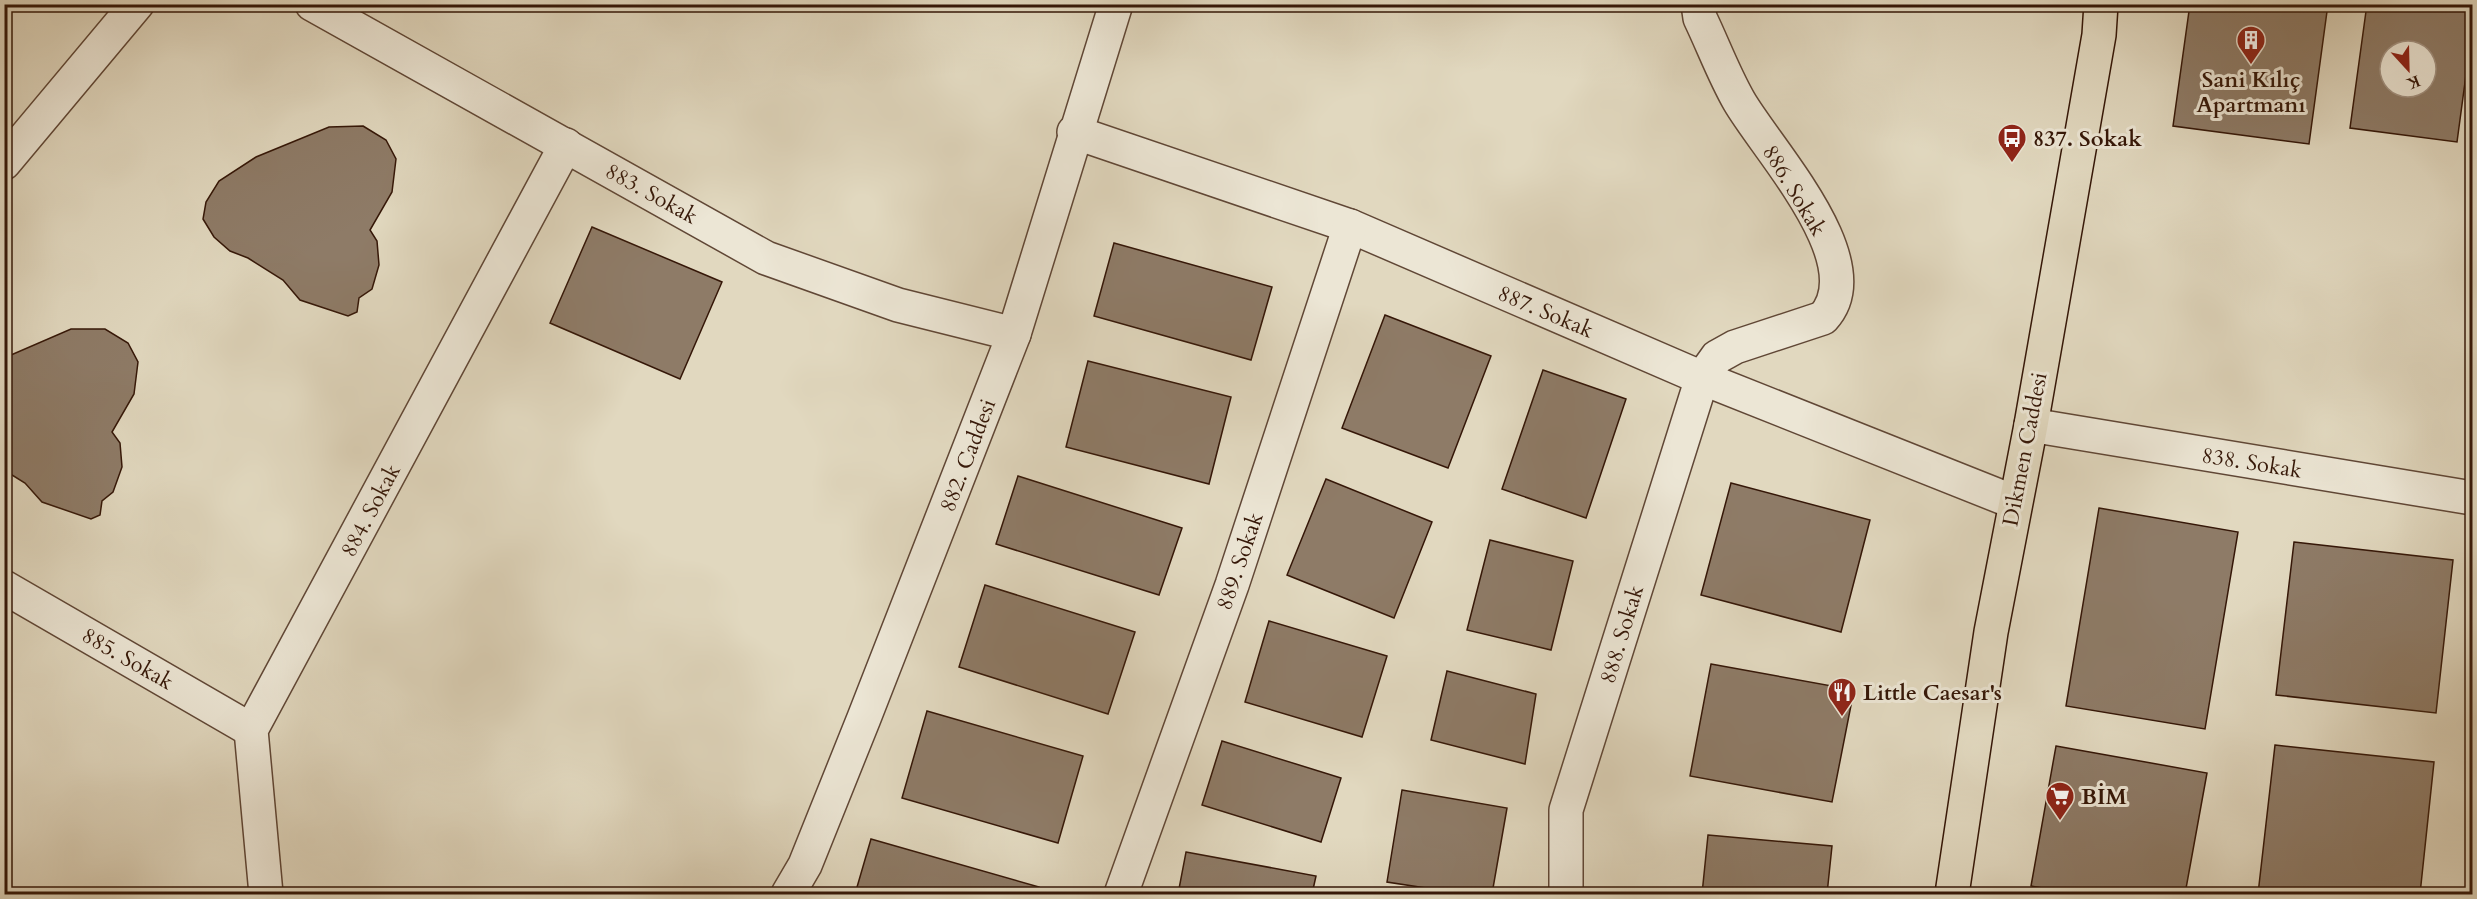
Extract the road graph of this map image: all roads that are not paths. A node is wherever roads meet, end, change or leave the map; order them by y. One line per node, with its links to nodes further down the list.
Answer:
1 (137, 4): 8 (street)
2 (312, 4): 7 (street, 883. Sokak)
3 (1116, 4): 6 (street, 882. Caddesi)
4 (1698, 4): 11 (street, 886. Sokak)
5 (2102, 4): 12 (main road, Dikmen Caddesi)
6 (1074, 132): 9 (street, 887. Sokak); 10 (street, 882. Caddesi)
7 (566, 145): 10 (street, 883. Sokak); 16 (street, 884. Sokak)
8 (4, 163)
9 (1350, 226): 11 (street, 887. Sokak); 19 (street, 889. Sokak)
10 (1014, 334): 18 (street, 882. Caddesi)
11 (1702, 378): 14 (street, 887. Sokak); 20 (street, 888. Sokak)
12 (2031, 425): 13 (street, 838. Sokak); 14 (main road, Dikmen Caddesi)
13 (2472, 498)
14 (2014, 502): 21 (main road, Dikmen Caddesi)
15 (4, 587): 16 (street, 885. Sokak)
16 (251, 730): 17 (street)
17 (266, 894)
18 (788, 894)
19 (1121, 894)
20 (1566, 894)
21 (1952, 894)

